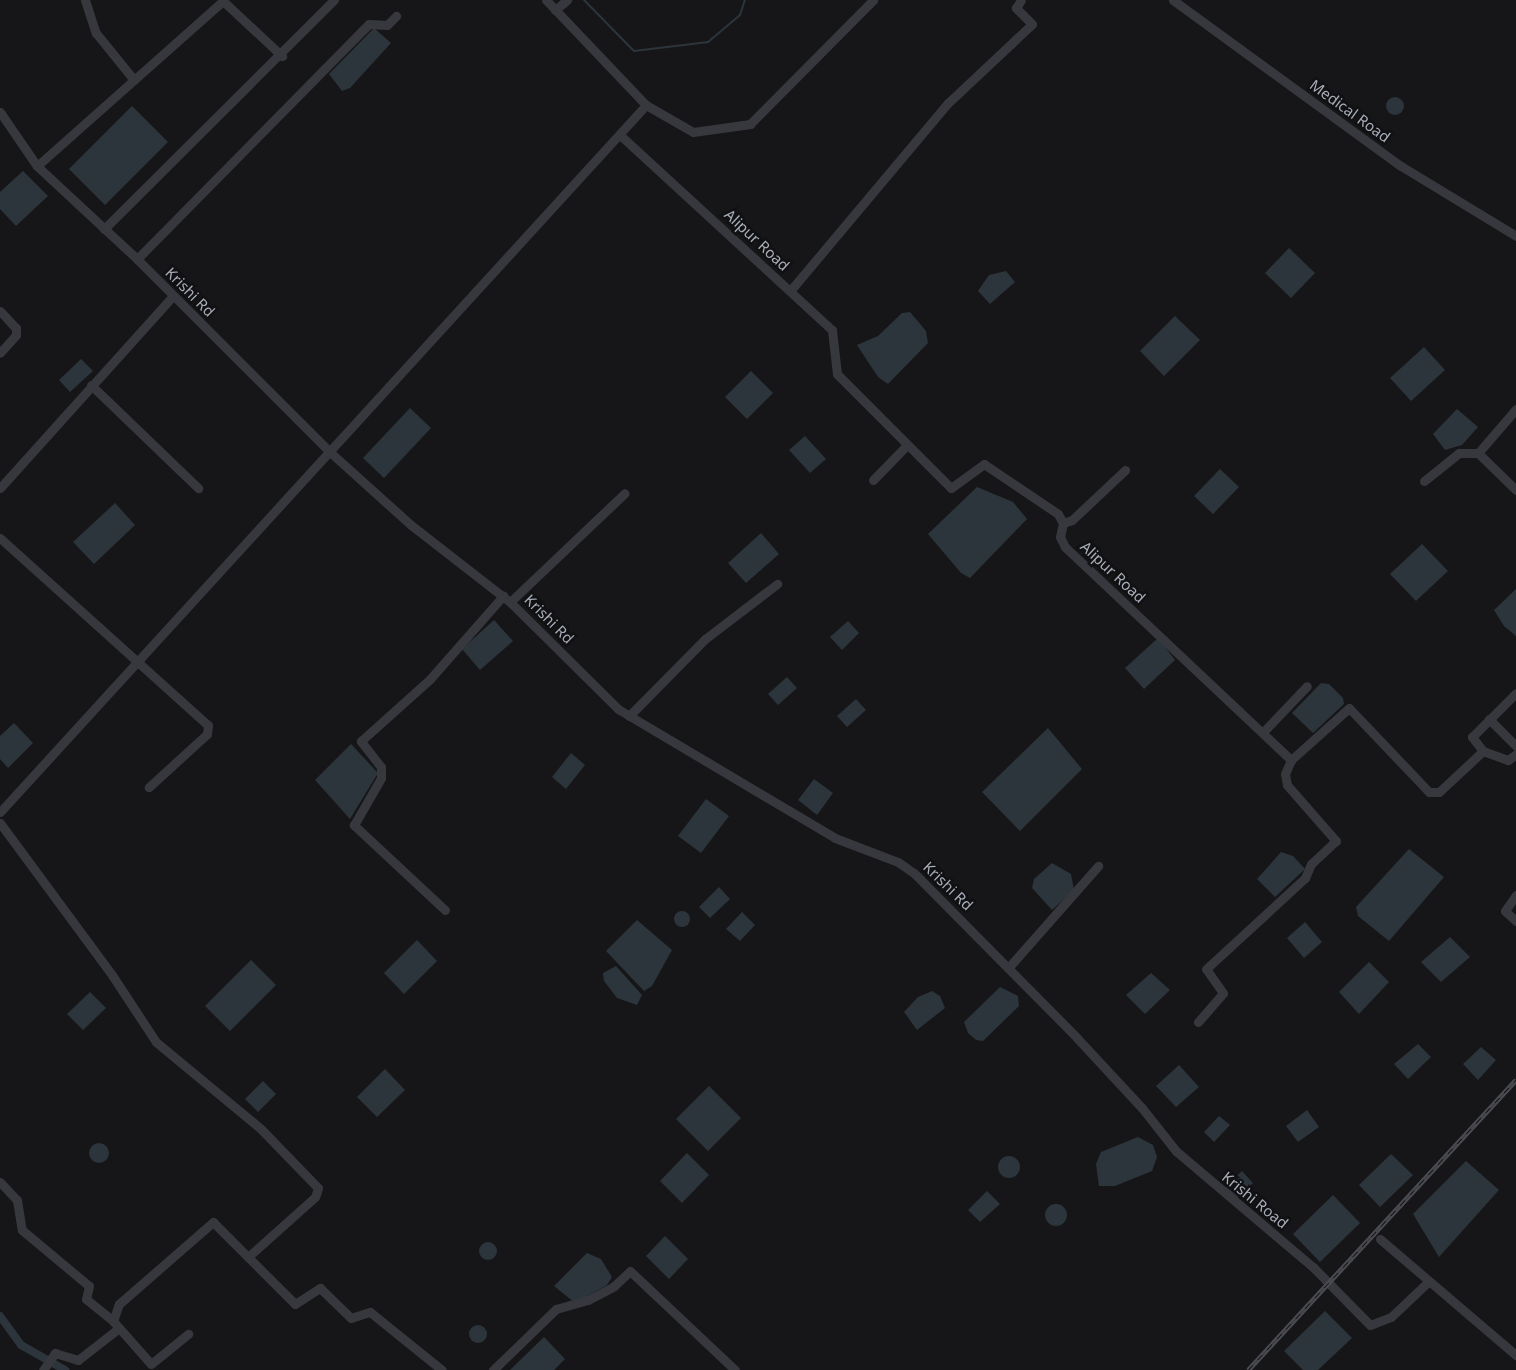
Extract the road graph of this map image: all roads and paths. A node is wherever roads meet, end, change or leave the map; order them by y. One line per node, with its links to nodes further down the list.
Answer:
1 (85, 0): 11 (street)
2 (334, 0): 10 (street)
3 (546, 0): 8 (street)
4 (567, 0): 8 (street)
5 (873, 0): 12 (street)
6 (1021, 0): 19 (street)
7 (1173, 0): 17 (street, Medical Road)
8 (555, 10): 12 (street)
9 (396, 16): 18 (street)
10 (282, 56): 11 (street); 16 (street)
11 (134, 80): 15 (street)
12 (646, 105): 14 (street)
13 (0, 112): 15 (street, Krishi Rd)
14 (620, 135): 19 (street, Alipur Road); 26 (street)
15 (37, 166): 16 (street, Krishi Rd)
16 (104, 229): 18 (street, Krishi Rd)
17 (1516, 236)
18 (137, 260): 20 (street, Krishi Rd)
19 (790, 291): 25 (street, Alipur Road)
20 (173, 296): 23 (street); 26 (street, Krishi Rd)
21 (0, 311): 22 (street)
22 (0, 352)
23 (91, 385): 31 (street); 32 (street)
24 (1516, 409): 27 (street)
25 (908, 445): 29 (street); 35 (street, Alipur Road)
26 (331, 453): 38 (street, Krishi Rd); 39 (street)
27 (1478, 453): 30 (street); 33 (street)
28 (1125, 470): 35 (street)
29 (873, 480)
30 (1424, 481)
31 (0, 488)
32 (198, 488)
33 (1516, 490)
34 (625, 493): 38 (street)
35 (1063, 523): 44 (street, Alipur Road)
36 (0, 538): 39 (street)
37 (777, 584): 42 (street)
38 (507, 599): 42 (street, Krishi Rd); 54 (street)
39 (136, 660): 49 (street); 50 (street)
40 (1307, 686): 44 (street)
41 (1516, 693): 43 (street)
42 (629, 716): 56 (street, Krishi Rd)
43 (1489, 719): 45 (street); 46 (street)
44 (1264, 731): 48 (street, Alipur Road)
45 (1516, 746)
46 (1483, 751): 47 (street); 48 (street)
47 (1516, 754)
48 (1291, 760): 57 (street)
49 (148, 787)
50 (0, 812)
51 (0, 823): 61 (street)
52 (1098, 866): 56 (street)
53 (1516, 895): 55 (street)
54 (445, 910)
55 (1516, 921)
56 (1009, 967): 58 (street, Krishi Rd)
57 (1198, 1022)
58 (1077, 1038): 62 (street, Krishi Road)
59 (0, 1182): 63 (street)
60 (1380, 1239): 62 (street)
61 (248, 1257): 63 (street); 67 (street)
62 (1429, 1281): 65 (street)
63 (116, 1324): 64 (street); 66 (street)
64 (188, 1335)
65 (1516, 1355)
66 (43, 1370)
67 (442, 1370)
68 (493, 1370): 69 (street)
69 (735, 1370)

